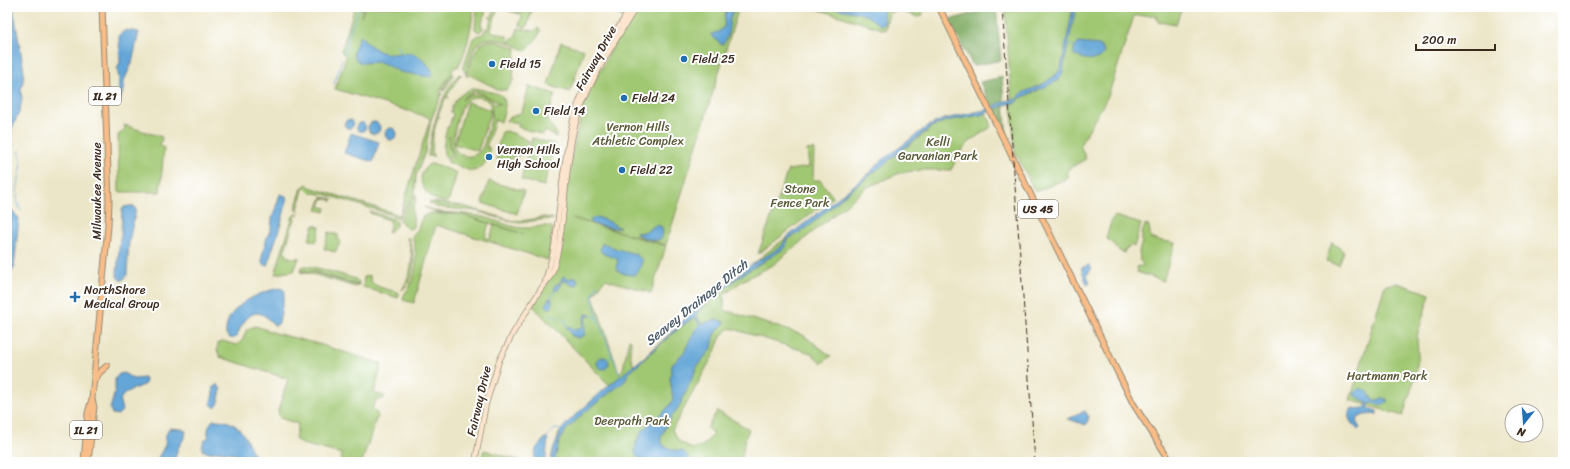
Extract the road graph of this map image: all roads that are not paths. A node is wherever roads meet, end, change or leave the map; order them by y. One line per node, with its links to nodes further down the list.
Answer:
1 (102, 7): 7 (main road, Milwaukee Avenue / IL 21)
2 (631, 7): 5 (main road, Fairway Drive)
3 (636, 7): 5 (main road, Fairway Drive)
4 (939, 7): 12 (main road, US 45)
5 (544, 284): 11 (main road, Fairway Drive)
6 (107, 366): 7 (main road)
7 (94, 382): 8 (main road, Milwaukee Avenue / IL 21)
8 (92, 399): 9 (main road, Milwaukee Avenue / IL 21); 10 (main road, Milwaukee Avenue / IL 21)
9 (84, 462)
10 (88, 462)
11 (475, 462)
12 (1171, 462)

